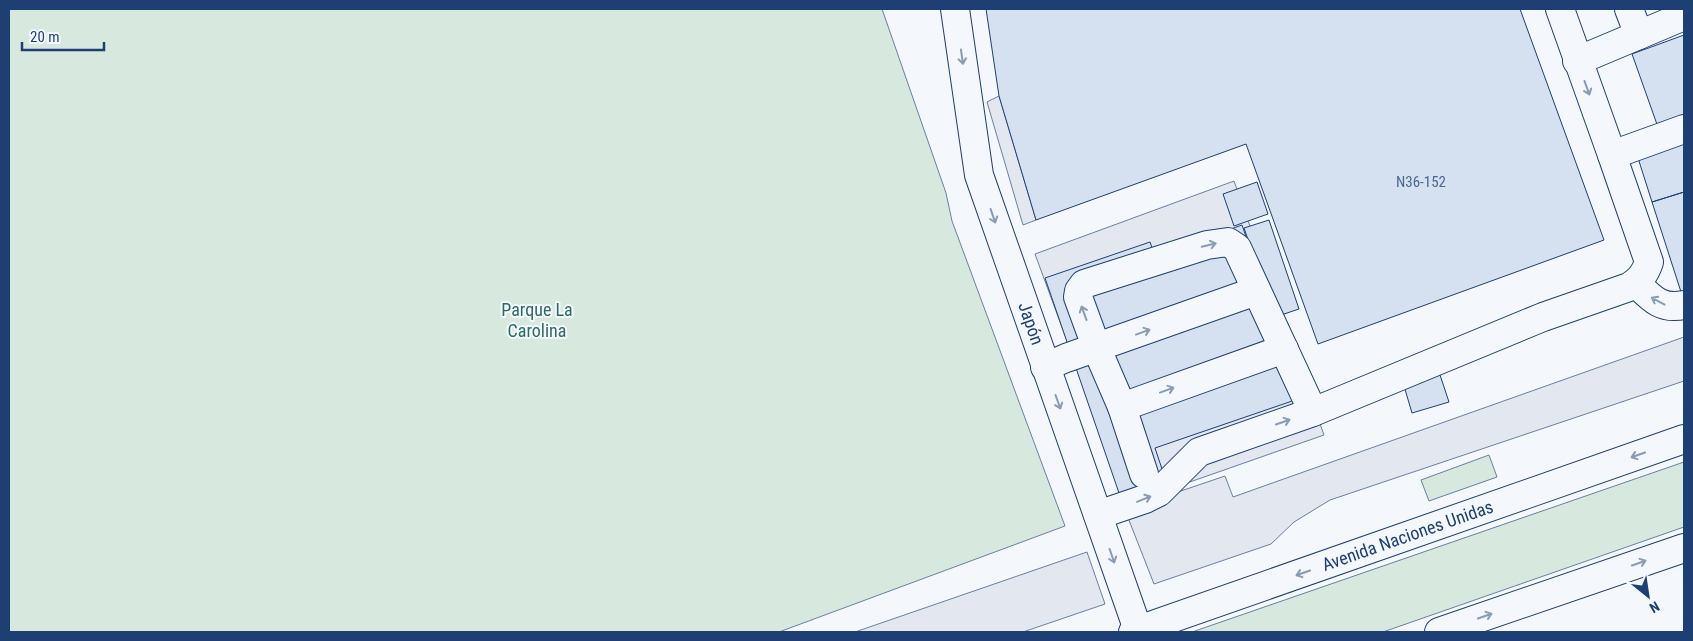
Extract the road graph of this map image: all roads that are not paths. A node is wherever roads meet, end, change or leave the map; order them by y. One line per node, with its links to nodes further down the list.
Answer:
1 (955, 9): 14 (main road, Japón, one-way to 14)
2 (1560, 9): 6 (main road)
3 (1629, 9): 5 (main road)
4 (1684, 16): 5 (main road)
5 (1639, 35): 6 (main road)
6 (1577, 61): 8 (main road, one-way to 8)
7 (1684, 129): 8 (main road)
8 (1612, 155): 9 (main road)
9 (1636, 283): 11 (main road, one-way to 9); 16 (main road)
10 (1256, 291): 12 (main road, one-way to 10); 12 (main road, one-way to 10); 13 (main road)
11 (1684, 305)
12 (1097, 349): 14 (main road); 15 (main road)
13 (1284, 349): 15 (main road, one-way to 13); 16 (main road)
14 (1045, 367): 19 (main road, Japón, one-way to 19)
15 (1122, 407): 18 (main road)
16 (1312, 412): 19 (main road, one-way to 16)
17 (1684, 439): 21 (main road, Avenida Naciones Unidas, one-way to 21)
18 (1144, 474)
19 (1098, 515): 21 (main road, Japón, one-way to 21)
20 (1684, 548): 22 (main road, one-way to 20)
21 (1135, 631)
22 (1439, 632)

